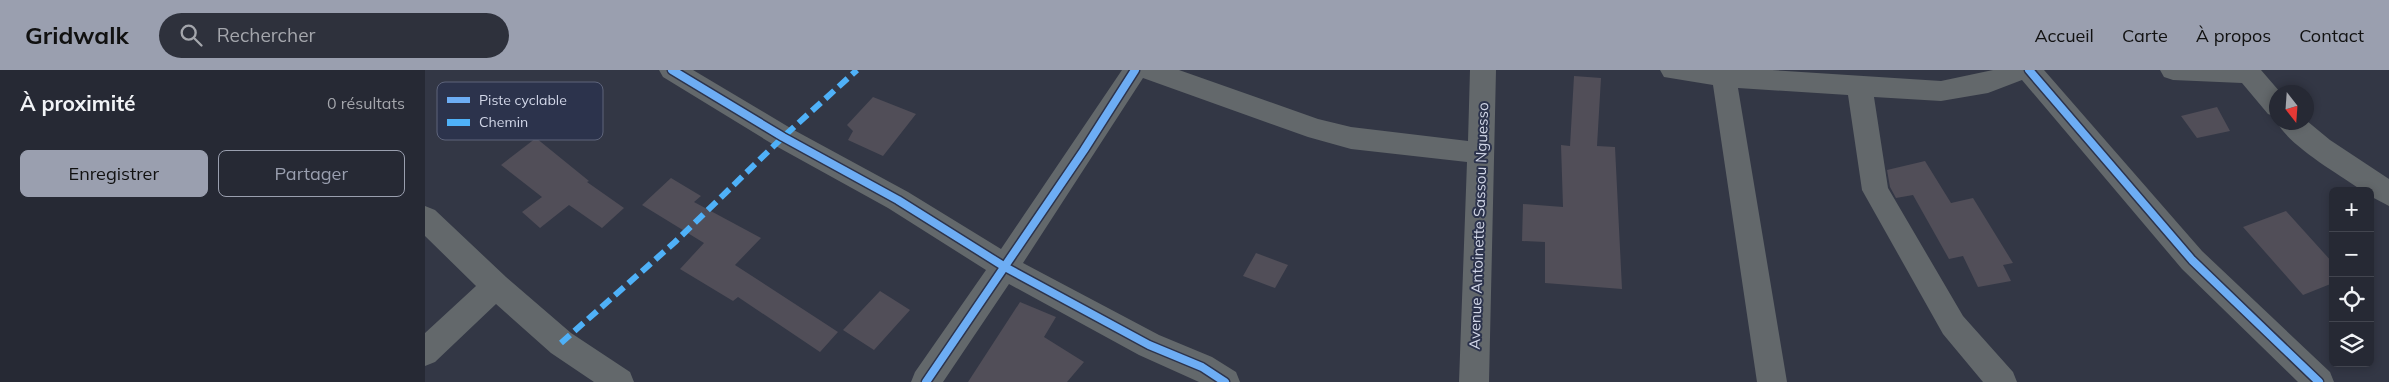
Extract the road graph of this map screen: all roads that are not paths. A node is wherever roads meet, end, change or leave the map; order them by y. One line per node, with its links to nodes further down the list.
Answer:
1 (672, 70): 17 (street)
2 (1135, 70): 17 (street)
3 (1150, 70): 14 (street)
4 (1483, 70): 14 (street, Avenue Antoinette Sassou Nguesso)
5 (1673, 70): 10 (street)
6 (2019, 70): 11 (street)
7 (2029, 70): 26 (street)
8 (2173, 70): 9 (street)
9 (2247, 72): 12 (street)
10 (1735, 74): 11 (street); 24 (street)
11 (1859, 85): 25 (street)
12 (2269, 98)
13 (2300, 130): 15 (street)
14 (1479, 154): 23 (street, Avenue Antoinette Sassou Nguesso)
15 (2389, 194)
16 (425, 218): 18 (street)
17 (1005, 267): 21 (street); 22 (street)
18 (496, 286): 19 (street); 20 (street)
19 (425, 352)
20 (619, 382)
21 (926, 382)
22 (1225, 382)
23 (1474, 382)
24 (1772, 382)
25 (2002, 382)
26 (2319, 382)

